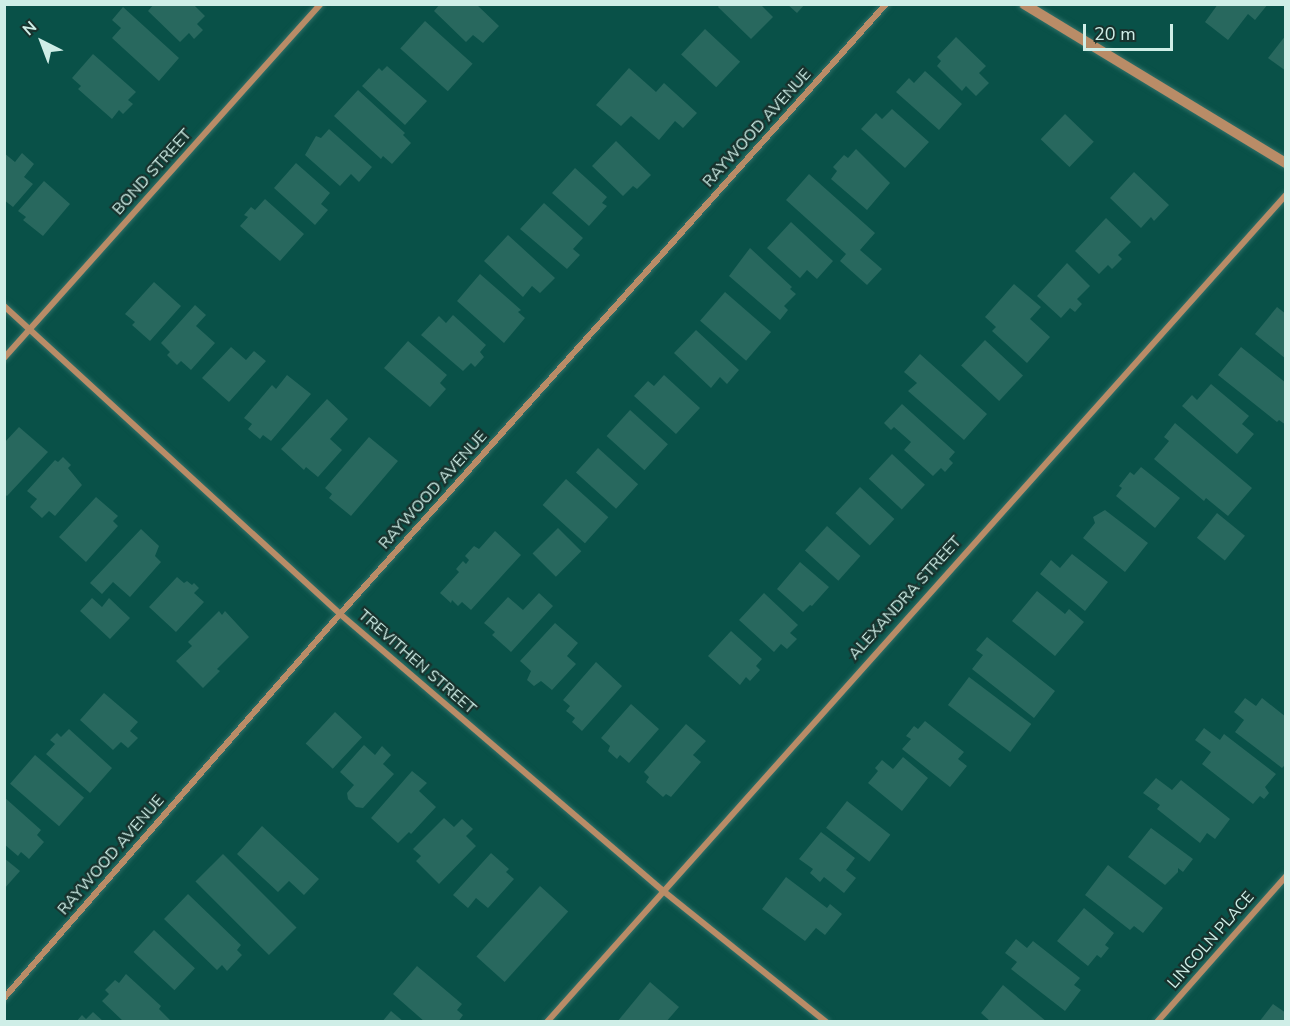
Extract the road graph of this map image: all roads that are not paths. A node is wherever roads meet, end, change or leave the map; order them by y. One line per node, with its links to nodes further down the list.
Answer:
1 (320, 4): 7 (street, BOND STREET)
2 (886, 4): 9 (street, RAYWOOD AVENUE)
3 (1024, 4): 4 (street)
4 (1286, 163)
5 (1286, 195): 11 (street, ALEXANDRA STREET)
6 (4, 306): 7 (street, TREVITHEN STREET)
7 (31, 329): 8 (street, BOND STREET); 9 (street, TREVITHEN STREET)
8 (4, 358)
9 (339, 614): 11 (street, TREVITHEN STREET); 12 (street, RAYWOOD AVENUE)
10 (1286, 876): 15 (street, LINCOLN PLACE)
11 (662, 890): 13 (street, ALEXANDRA STREET); 14 (street, TREVITHEN STREET)
12 (4, 998)
13 (547, 1022)
14 (826, 1022)
15 (1157, 1022)

